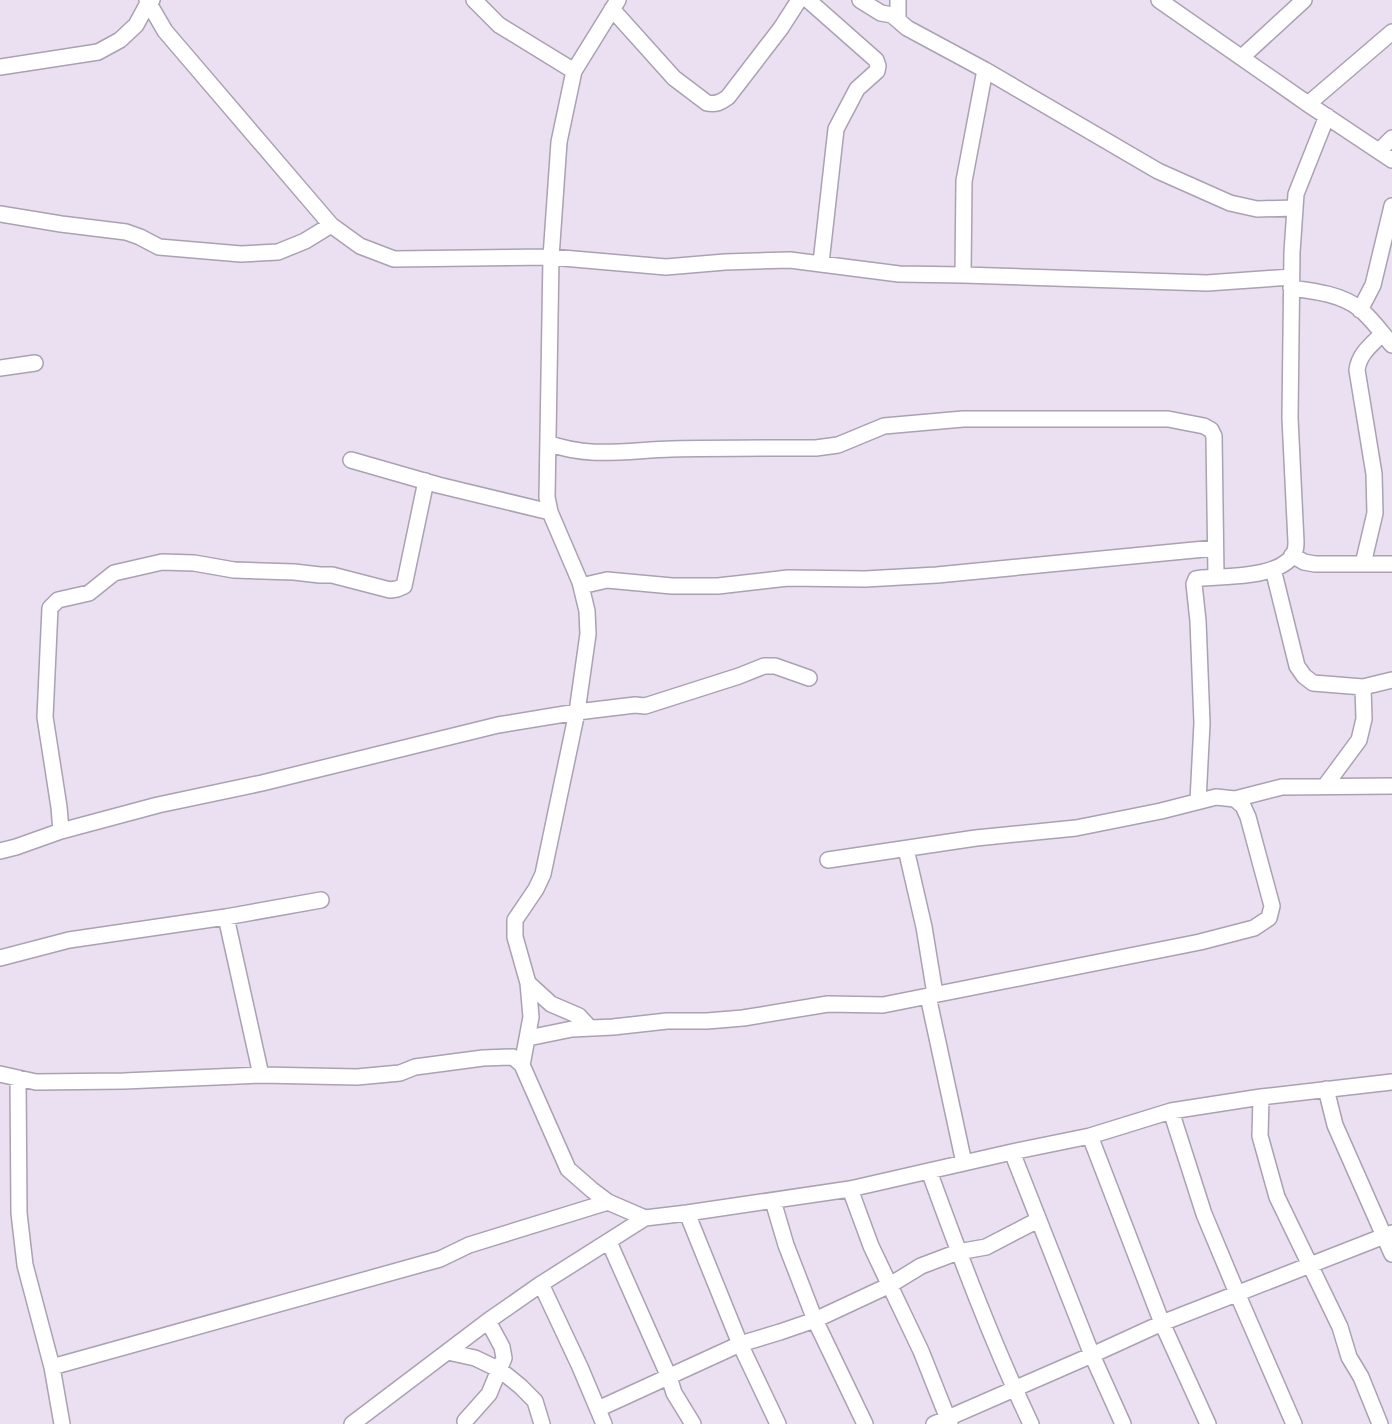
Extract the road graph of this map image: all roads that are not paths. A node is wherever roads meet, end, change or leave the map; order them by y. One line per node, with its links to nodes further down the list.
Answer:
1 (474, 0): 15 (street)
2 (799, 0): 9 (street)
3 (808, 0): 25 (street)
4 (860, 0): 10 (street)
5 (898, 0): 10 (street)
6 (1160, 0): 12 (street)
7 (1304, 0): 12 (street)
8 (149, 1): 13 (street); 23 (street)
9 (615, 4): 15 (street)
10 (898, 19): 14 (street)
11 (1392, 32): 16 (street)
12 (1242, 57): 16 (street)
13 (0, 67)
14 (985, 70): 21 (street); 26 (street)
15 (574, 71): 24 (street)
16 (1308, 104): 17 (street)
17 (1327, 116): 19 (street); 21 (street)
18 (1392, 138): 19 (street)
19 (1385, 155)
20 (1392, 206): 28 (street)
21 (1295, 208): 27 (street)
22 (0, 214): 23 (street)
23 (331, 225): 24 (street)
24 (550, 257): 25 (street); 32 (street)
25 (820, 264): 26 (street)
26 (963, 274): 27 (street)
27 (1291, 283): 28 (street); 37 (street)
28 (1360, 310): 29 (street)
29 (1387, 340): 38 (street)
30 (35, 363): 31 (street)
31 (0, 368)
32 (548, 443): 35 (street); 36 (street)
33 (351, 460): 34 (street)
34 (426, 481): 35 (street); 51 (street)
35 (550, 512): 42 (street)
36 (1215, 548): 41 (street); 42 (street)
37 (1292, 555): 38 (street); 40 (street)
38 (1363, 564): 39 (street)
39 (1392, 564)
40 (1273, 569): 41 (street); 45 (street)
41 (1216, 576): 50 (street)
42 (581, 586): 46 (street)
43 (808, 678): 46 (street)
44 (1392, 680): 45 (street)
45 (1363, 687): 47 (street)
46 (577, 712): 51 (street); 58 (street)
47 (1325, 786): 48 (street); 49 (street)
48 (1392, 786)
49 (1235, 799): 50 (street); 59 (street)
50 (1198, 801): 52 (street)
51 (61, 831): 53 (street)
52 (906, 849): 54 (street); 59 (street)
53 (0, 851)
54 (828, 860)
55 (321, 900): 56 (street)
56 (226, 917): 57 (street); 64 (street)
57 (0, 958)
58 (528, 983): 60 (street); 61 (street)
59 (931, 995): 60 (street); 72 (street)
60 (590, 1028): 61 (street)
61 (528, 1038): 62 (street)
62 (522, 1065): 64 (street); 76 (street)
63 (0, 1074): 65 (street)
64 (261, 1075): 65 (street)
65 (18, 1078): 94 (street)
66 (1392, 1082): 67 (street)
67 (1326, 1089): 68 (street); 80 (street)
68 (1261, 1097): 69 (street); 84 (street)
69 (1171, 1111): 70 (street); 87 (street)
70 (1090, 1136): 71 (street); 90 (street)
71 (1012, 1152): 72 (street); 79 (street)
72 (964, 1163): 73 (street)
73 (929, 1171): 74 (street); 82 (street)
74 (850, 1189): 75 (street); 86 (street)
75 (772, 1201): 77 (street); 88 (street)
76 (608, 1202): 78 (street); 94 (street)
77 (687, 1213): 78 (street); 91 (street)
78 (645, 1218): 81 (street)
79 (1038, 1220): 82 (street); 93 (street)
80 (1388, 1235): 83 (street); 84 (street)
81 (609, 1242): 85 (street); 96 (street)
82 (958, 1252): 86 (street); 97 (street)
83 (1392, 1254)
84 (1310, 1264): 87 (street); 112 (street)
85 (541, 1284): 89 (street); 98 (street)
86 (890, 1285): 88 (street); 100 (street)
87 (1237, 1293): 90 (street); 111 (street)
88 (815, 1320): 91 (street); 107 (street)
89 (488, 1321): 92 (street); 95 (street)
90 (1162, 1323): 93 (street); 110 (street)
91 (740, 1344): 96 (street); 106 (street)
92 (448, 1352): 95 (street); 102 (street)
93 (1092, 1355): 97 (street); 109 (street)
94 (52, 1367): 101 (street)
95 (500, 1370): 99 (street); 103 (street)
96 (669, 1377): 98 (street); 105 (street)
97 (1014, 1389): 100 (street); 108 (street)
98 (598, 1409): 104 (street)
99 (465, 1421)
100 (944, 1422)
101 (62, 1424)
102 (352, 1424)
103 (542, 1424)
104 (604, 1424)
105 (693, 1424)
106 (778, 1424)
107 (865, 1424)
108 (1031, 1424)
109 (1123, 1424)
110 (1208, 1424)
111 (1294, 1424)
112 (1380, 1424)

